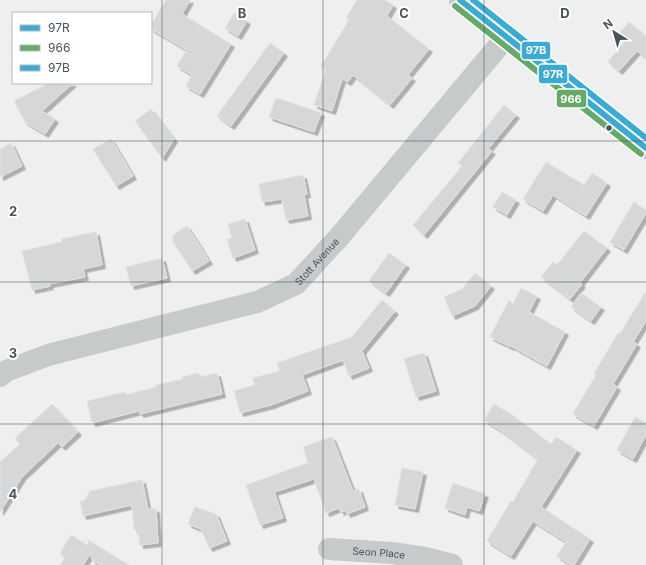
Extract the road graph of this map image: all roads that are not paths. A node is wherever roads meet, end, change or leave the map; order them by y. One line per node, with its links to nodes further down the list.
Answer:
1 (460, 0): 2 (main road)
2 (506, 37): 3 (main road); 4 (street, Stott Avenue)
3 (646, 148)
4 (0, 376)
5 (329, 549): 6 (street, Seon Place)
6 (452, 565)

